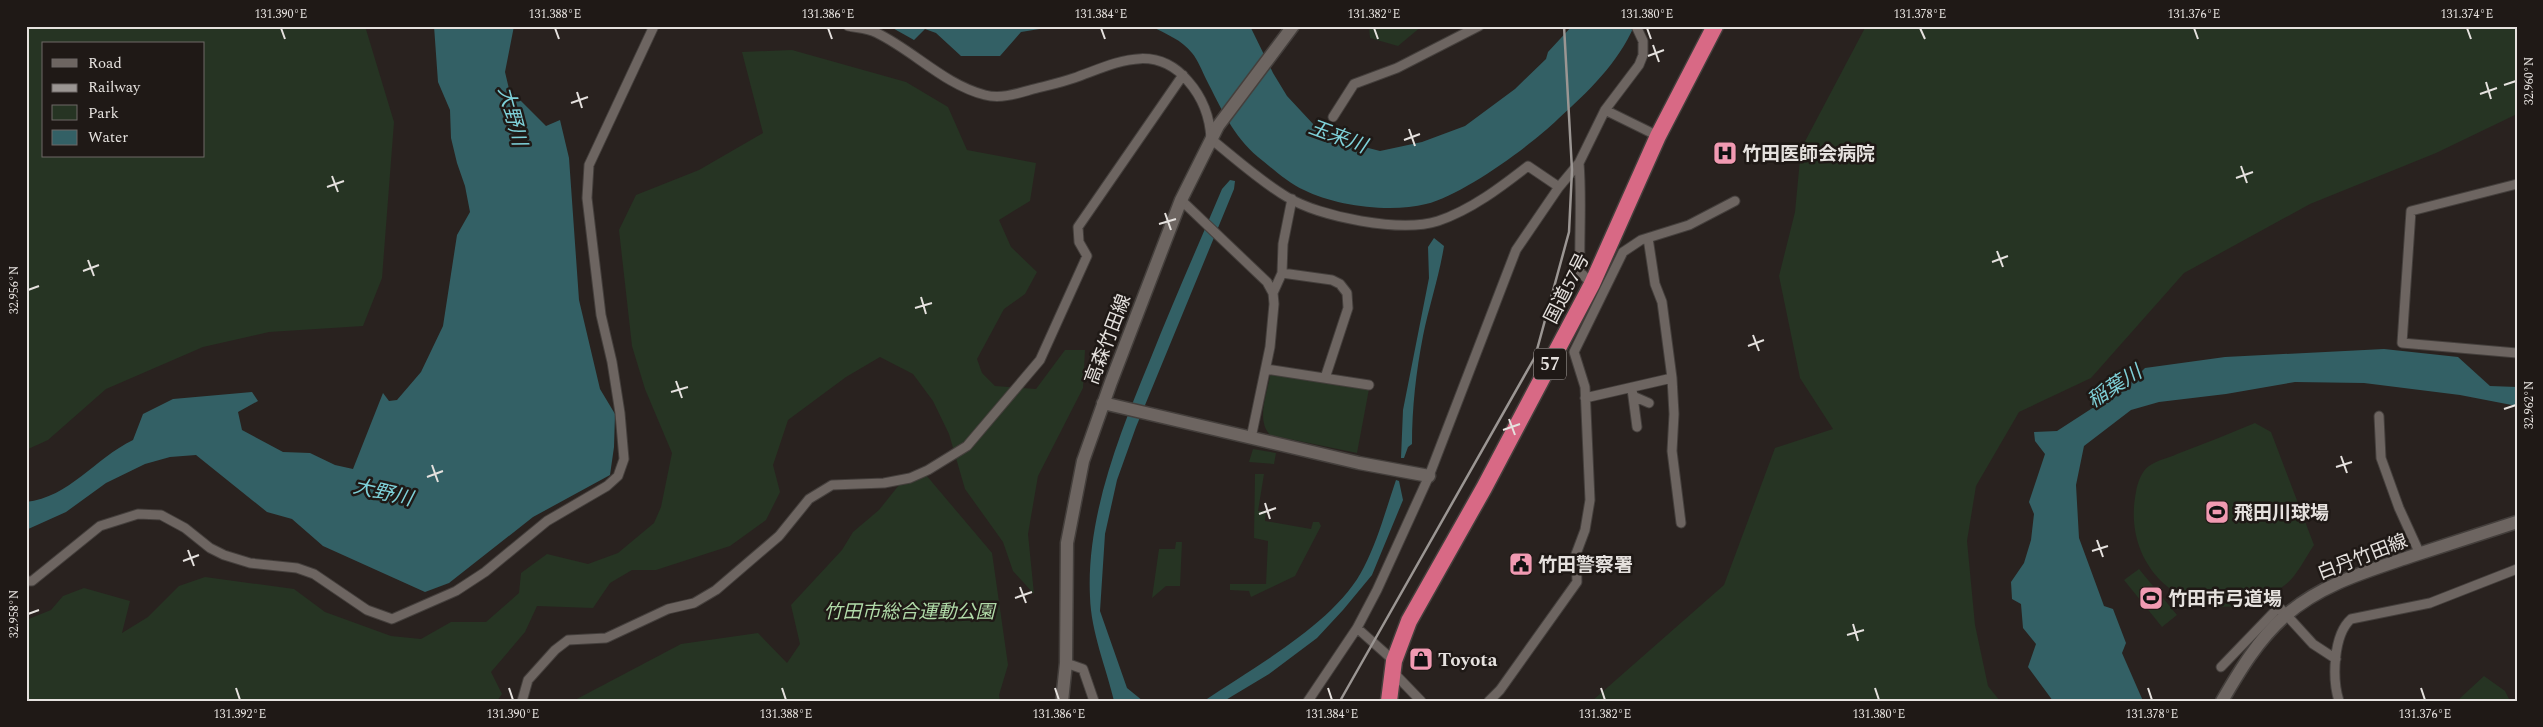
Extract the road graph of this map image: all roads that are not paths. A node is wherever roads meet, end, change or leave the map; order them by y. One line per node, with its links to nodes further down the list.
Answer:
1 (654, 26): 39 (street)
2 (848, 26): 7 (street)
3 (1293, 26): 11 (main road, 高森竹田線)
4 (1479, 26): 9 (street)
5 (1636, 26): 8 (street)
6 (1715, 26): 10 (highway, 国道57号 / 57)
7 (1183, 75): 11 (street); 46 (street)
8 (1605, 110): 10 (street); 12 (street)
9 (1333, 117)
10 (1658, 136): 20 (highway, 国道57号 / 57)
11 (1212, 140): 15 (street); 16 (main road, 高森竹田線)
12 (1579, 163): 14 (street); 20 (street)
13 (2517, 184): 22 (street)
14 (1559, 187): 15 (street); 34 (street)
15 (1292, 199): 19 (street)
16 (1181, 200): 21 (street); 29 (main road, 高森竹田線)
17 (1734, 201): 18 (street)
18 (1648, 238): 25 (street); 28 (street)
19 (1282, 273): 21 (street); 24 (street)
20 (1592, 284): 44 (highway, 国道57号 / 57)
21 (1273, 293): 23 (street)
22 (2517, 353)
23 (1266, 369): 24 (street); 33 (street)
24 (1325, 378): 26 (street)
25 (1672, 378): 27 (street); 36 (street)
26 (1369, 385)
27 (1633, 392): 28 (street); 30 (street); 32 (street)
28 (1585, 398): 52 (street)
29 (1104, 403): 33 (main road); 43 (main road, 高森竹田線)
30 (1649, 403)
31 (2379, 416): 37 (street)
32 (1637, 427)
33 (1251, 438): 34 (main road)
34 (1429, 476): 41 (street)
35 (2517, 522): 37 (main road, 白丹竹田線)
36 (1682, 523)
37 (2420, 554): 40 (main road, 白丹竹田線)
38 (2517, 569): 42 (street)
39 (26, 581)
40 (2286, 615): 42 (street); 45 (street); 53 (main road, 白丹竹田線)
41 (1357, 628): 44 (street); 49 (street)
42 (2336, 659): 54 (street)
43 (1066, 663): 47 (main road, 高森竹田線); 48 (street)
44 (1393, 667): 50 (highway, 国道57号 / 57); 51 (street)
45 (2220, 667)
46 (522, 701)
47 (1062, 701)
48 (1094, 701)
49 (1308, 701)
50 (1389, 701)
51 (1421, 701)
52 (1489, 701)
53 (2222, 701)
54 (2339, 701)

